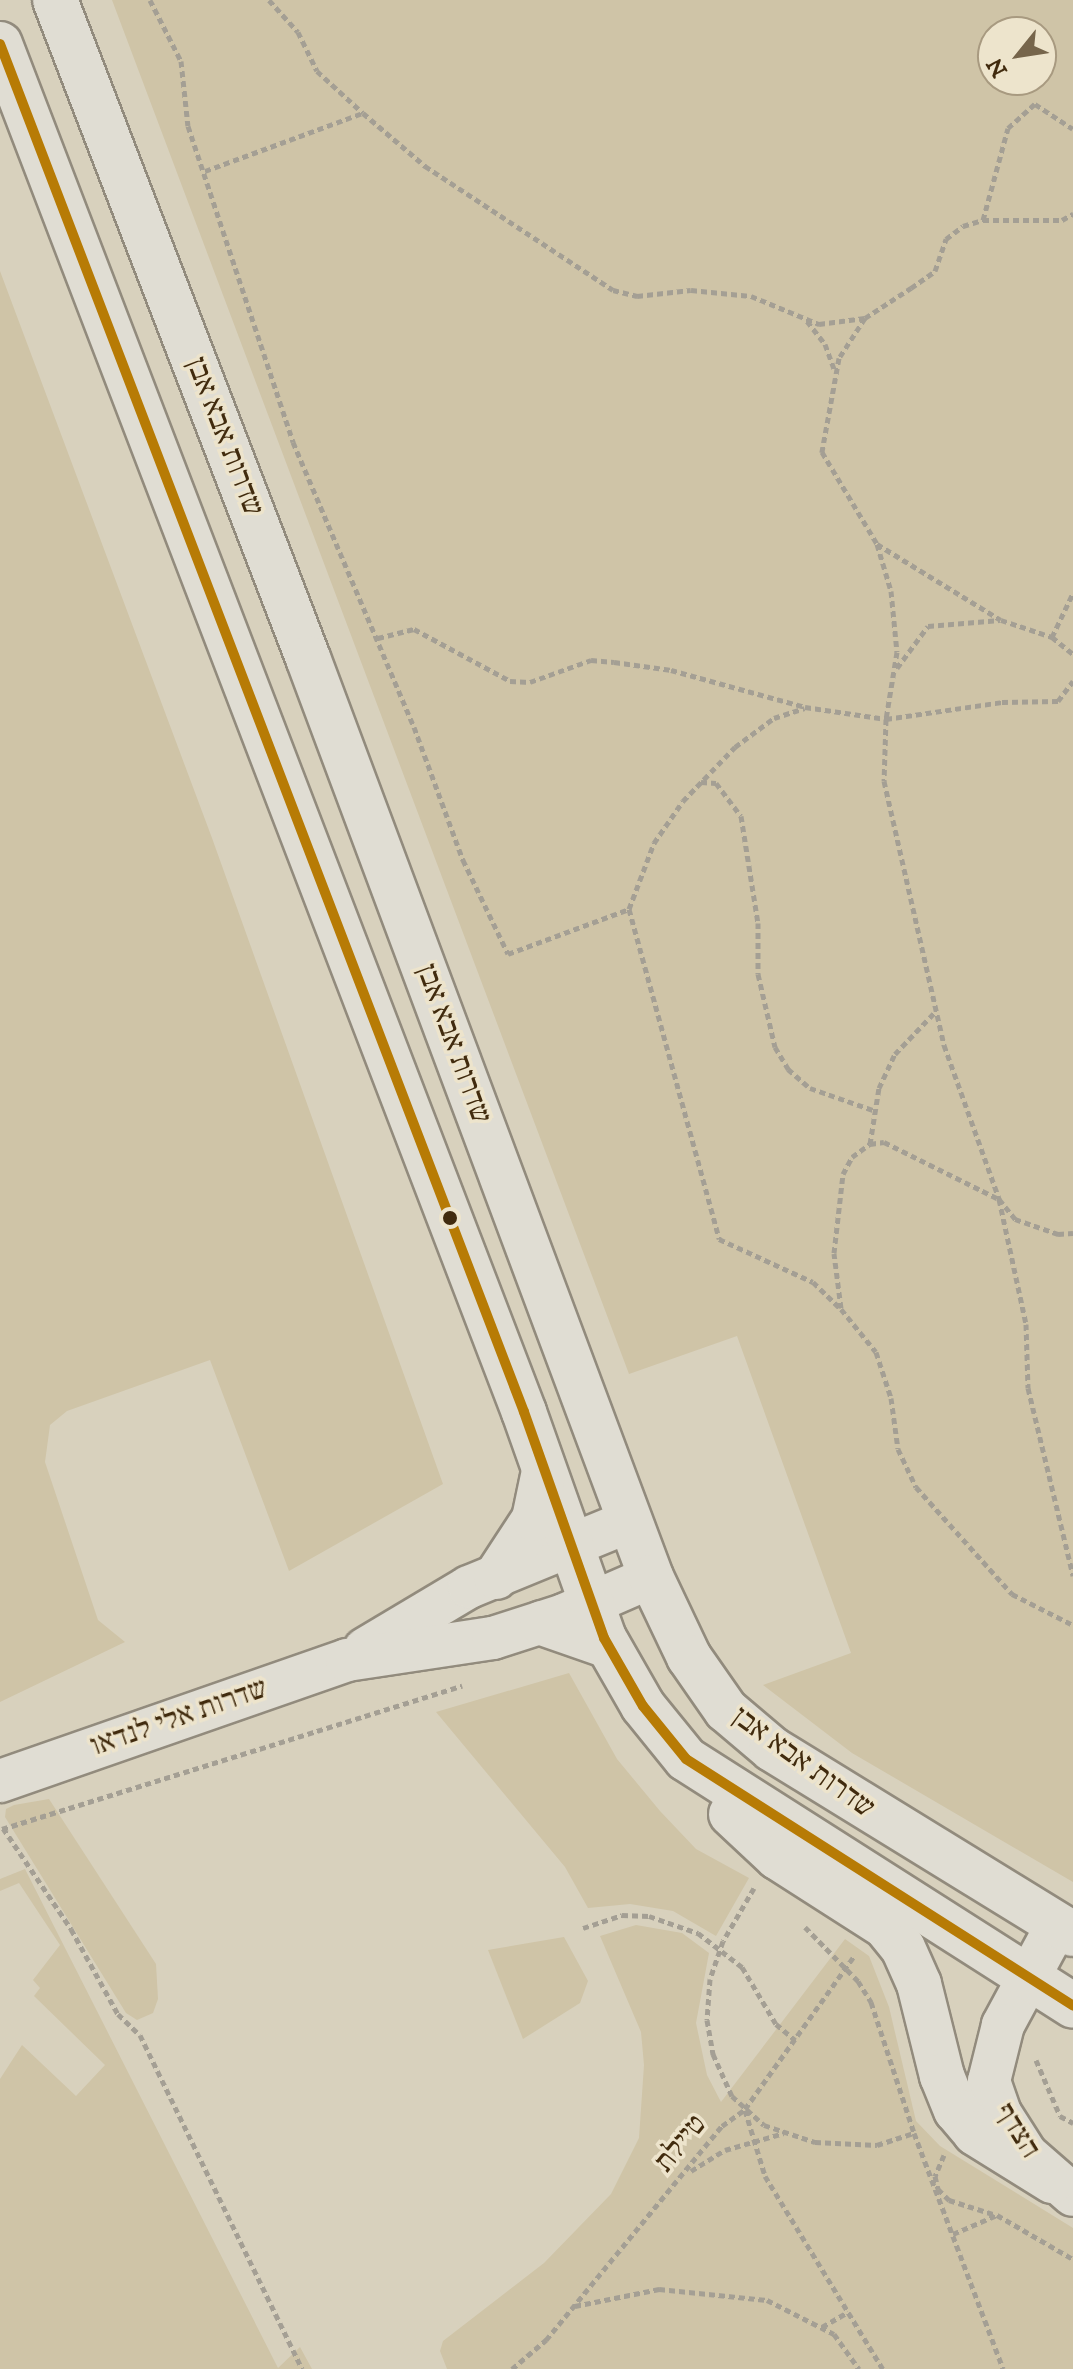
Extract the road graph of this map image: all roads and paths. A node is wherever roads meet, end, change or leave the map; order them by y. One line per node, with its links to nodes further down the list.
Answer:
1 (55, 0): 34 (street, שדרות אבא אבן)
2 (150, 0): 9 (path)
3 (269, 0): 5 (path)
4 (0, 44): 8 (street, שדרות אבא אבן)
5 (363, 113): 9 (path); 12 (path)
6 (0, 118): 8 (street)
7 (1073, 129): 11 (path)
8 (42, 157): 33 (street, שדרות אבא אבן)
9 (205, 171): 19 (path)
10 (1073, 214): 11 (path)
11 (983, 220): 13 (path)
12 (805, 317): 13 (path); 14 (path)
13 (865, 318): 14 (path)
14 (835, 372): 15 (path)
15 (877, 544): 17 (path); 21 (path)
16 (1073, 593): 18 (path)
17 (1001, 620): 18 (path); 21 (path)
18 (1052, 637): 20 (path)
19 (378, 638): 23 (path); 26 (path)
20 (1073, 654)
21 (893, 675): 24 (path)
22 (1073, 681): 24 (path)
23 (805, 707): 24 (path); 25 (path)
24 (886, 719): 27 (path)
25 (701, 782): 26 (path); 28 (path)
26 (629, 909): 32 (path)
27 (937, 1011): 28 (path); 30 (path)
28 (876, 1111): 29 (path)
29 (870, 1144): 30 (path); 32 (path)
30 (999, 1199): 31 (path); 36 (path)
31 (1073, 1233)
32 (841, 1309): 41 (path)
33 (544, 1471): 35 (street, שדרות אבא אבן); 37 (street)
34 (630, 1521): 35 (street, שדרות אלי לנדאו); 38 (street, שדרות אבא אבן)
35 (569, 1547): 37 (street, שדרות אלי לנדאו); 39 (street, שדרות אבא אבן)
36 (1073, 1576)
37 (496, 1577): 43 (street, שדרות אלי לנדאו)
38 (651, 1577): 39 (street, שדרות אלי לנדאו); 51 (street, שדרות אבא אבן)
39 (593, 1602): 40 (street, שדרות אלי לנדאו); 42 (street, שדרות אבא אבן)
40 (542, 1623): 42 (street); 43 (street, שדרות אלי לנדאו)
41 (1073, 1625)
42 (608, 1646): 45 (street, שדרות אבא אבן)
43 (347, 1660): 46 (street, שדרות אלי לנדאו)
44 (472, 1683): 47 (path)
45 (686, 1759): 55 (street, שדרות אבא אבן); 65 (street)
46 (3, 1774)
47 (2, 1829): 72 (path)
48 (742, 1906): 53 (path)
49 (803, 1924): 54 (path)
50 (583, 1928): 53 (path)
51 (1065, 1930): 55 (street, הצדף)
52 (861, 1946): 54 (path, טיילת)
53 (720, 1949): 57 (path); 58 (path)
54 (846, 1969): 57 (path, טיילת); 61 (path)
55 (1025, 1977): 56 (street, שדרות אבא אבן); 65 (street, הצדף)
56 (1073, 2006)
57 (795, 2040): 58 (path, טיילת)
58 (745, 2109): 60 (path); 62 (path); 64 (path, טיילת)
59 (923, 2127): 61 (path)
60 (787, 2132): 61 (path); 62 (path)
61 (914, 2133): 67 (path)
62 (754, 2138): 64 (path); 70 (path)
63 (950, 2152): 66 (path)
64 (686, 2174): 69 (path, טיילת)
65 (1062, 2188)
66 (997, 2215): 67 (path); 68 (path)
67 (953, 2234): 76 (path)
68 (1073, 2259)
69 (574, 2306): 71 (path); 73 (path, טיילת)
70 (848, 2312): 71 (path); 75 (path)
71 (821, 2327): 74 (path)
72 (302, 2368)
73 (512, 2369)
74 (859, 2369)
75 (883, 2369)
76 (1003, 2369)

